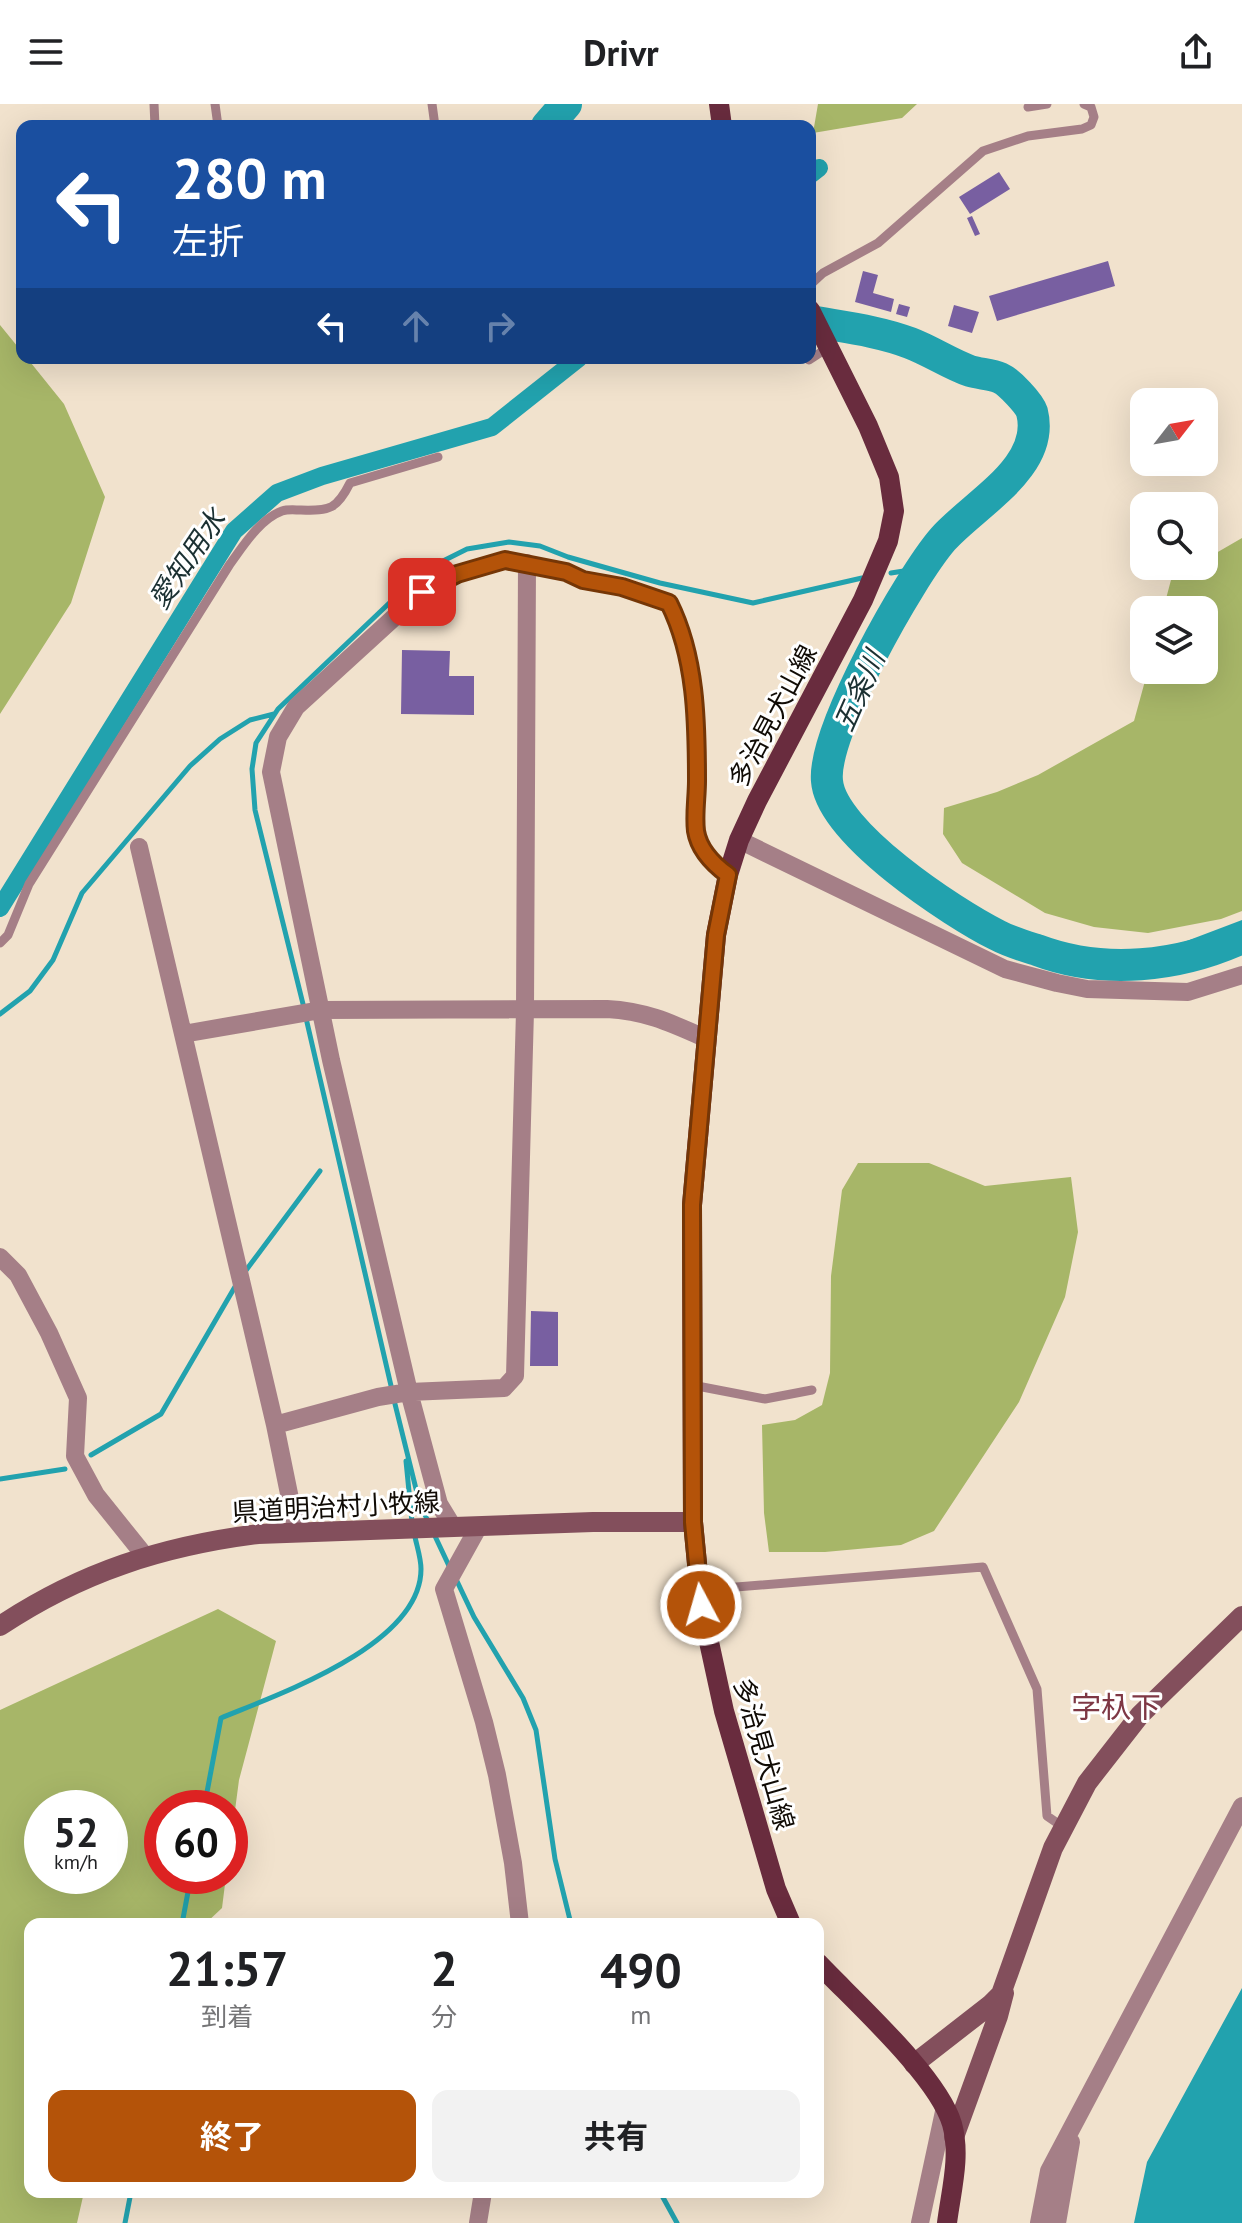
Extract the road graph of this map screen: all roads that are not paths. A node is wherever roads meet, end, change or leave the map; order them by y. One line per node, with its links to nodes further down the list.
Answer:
1 (1047, 104): 3 (lane)
2 (1084, 104): 4 (lane)
3 (1028, 107)
4 (816, 279)
5 (816, 322): 6 (main road, 多治見犬山線)
6 (828, 347): 7 (lane); 10 (main road, 多治見犬山線)
7 (816, 355)
8 (438, 457): 13 (lane)
9 (527, 563): 12 (street); 15 (street); 16 (street)
10 (739, 840): 12 (main road, 多治見犬山線); 14 (street)
11 (139, 847): 17 (street)
12 (728, 875): 18 (main road, 多治見犬山線)
13 (0, 943)
14 (1242, 975)
15 (319, 1010): 16 (street); 17 (street); 22 (street)
16 (525, 1011): 18 (street); 22 (street)
17 (183, 1034): 23 (street)
18 (707, 1039): 20 (main road, 多治見犬山線)
19 (0, 1257): 28 (street)
20 (692, 1385): 21 (lane); 24 (main road, 多治見犬山線)
21 (812, 1390)
22 (407, 1392): 23 (street); 26 (street)
23 (275, 1425): 27 (street)
24 (693, 1522): 25 (main road, 県道明治村小牧線); 29 (main road, 多治見犬山線)
25 (479, 1526): 26 (main road, 県道明治村小牧線); 34 (street)
26 (449, 1528): 27 (main road, 県道明治村小牧線)
27 (297, 1533): 28 (main road, 県道明治村小牧線)
28 (145, 1556): 31 (main road, 県道明治村小牧線)
29 (699, 1590): 33 (lane); 35 (main road, 多治見犬山線)
30 (1242, 1616): 33 (main road)
31 (0, 1626)
32 (1242, 1806): 40 (street)
33 (1063, 1827): 37 (main road)
34 (519, 1918)
35 (788, 1918)
36 (824, 1969): 38 (main road)
37 (1006, 1985): 38 (main road); 41 (main road)
38 (914, 2064): 39 (main road)
39 (945, 2107): 41 (main road); 44 (street)
40 (1078, 2120): 46 (street); 47 (street)
41 (954, 2137): 45 (main road)
42 (482, 2198): 43 (street)
43 (478, 2223)
44 (920, 2223)
45 (947, 2223)
46 (1039, 2223)
47 (1057, 2223)

